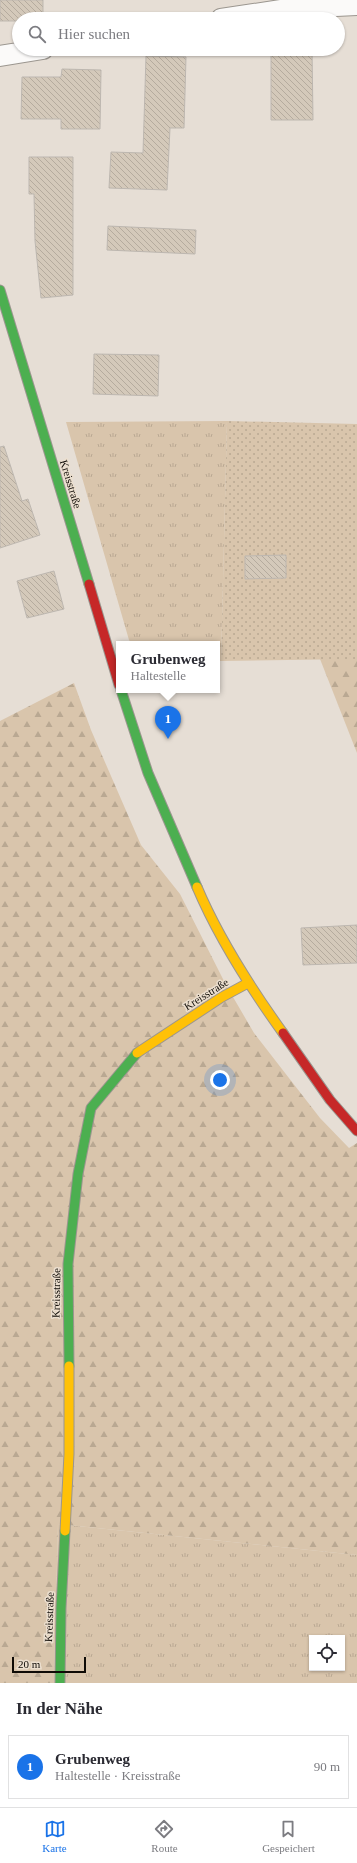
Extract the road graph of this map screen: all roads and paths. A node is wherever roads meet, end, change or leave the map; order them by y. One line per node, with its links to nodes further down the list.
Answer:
1 (357, 5): 2 (street)
2 (267, 12)
3 (12, 54): 4 (street)
4 (0, 56)
5 (0, 290): 6 (street, Kreisstraße)
6 (116, 675)
7 (122, 693): 8 (street)
8 (248, 983): 9 (street); 10 (street, Kreisstraße)
9 (357, 1131)
10 (60, 1683)

